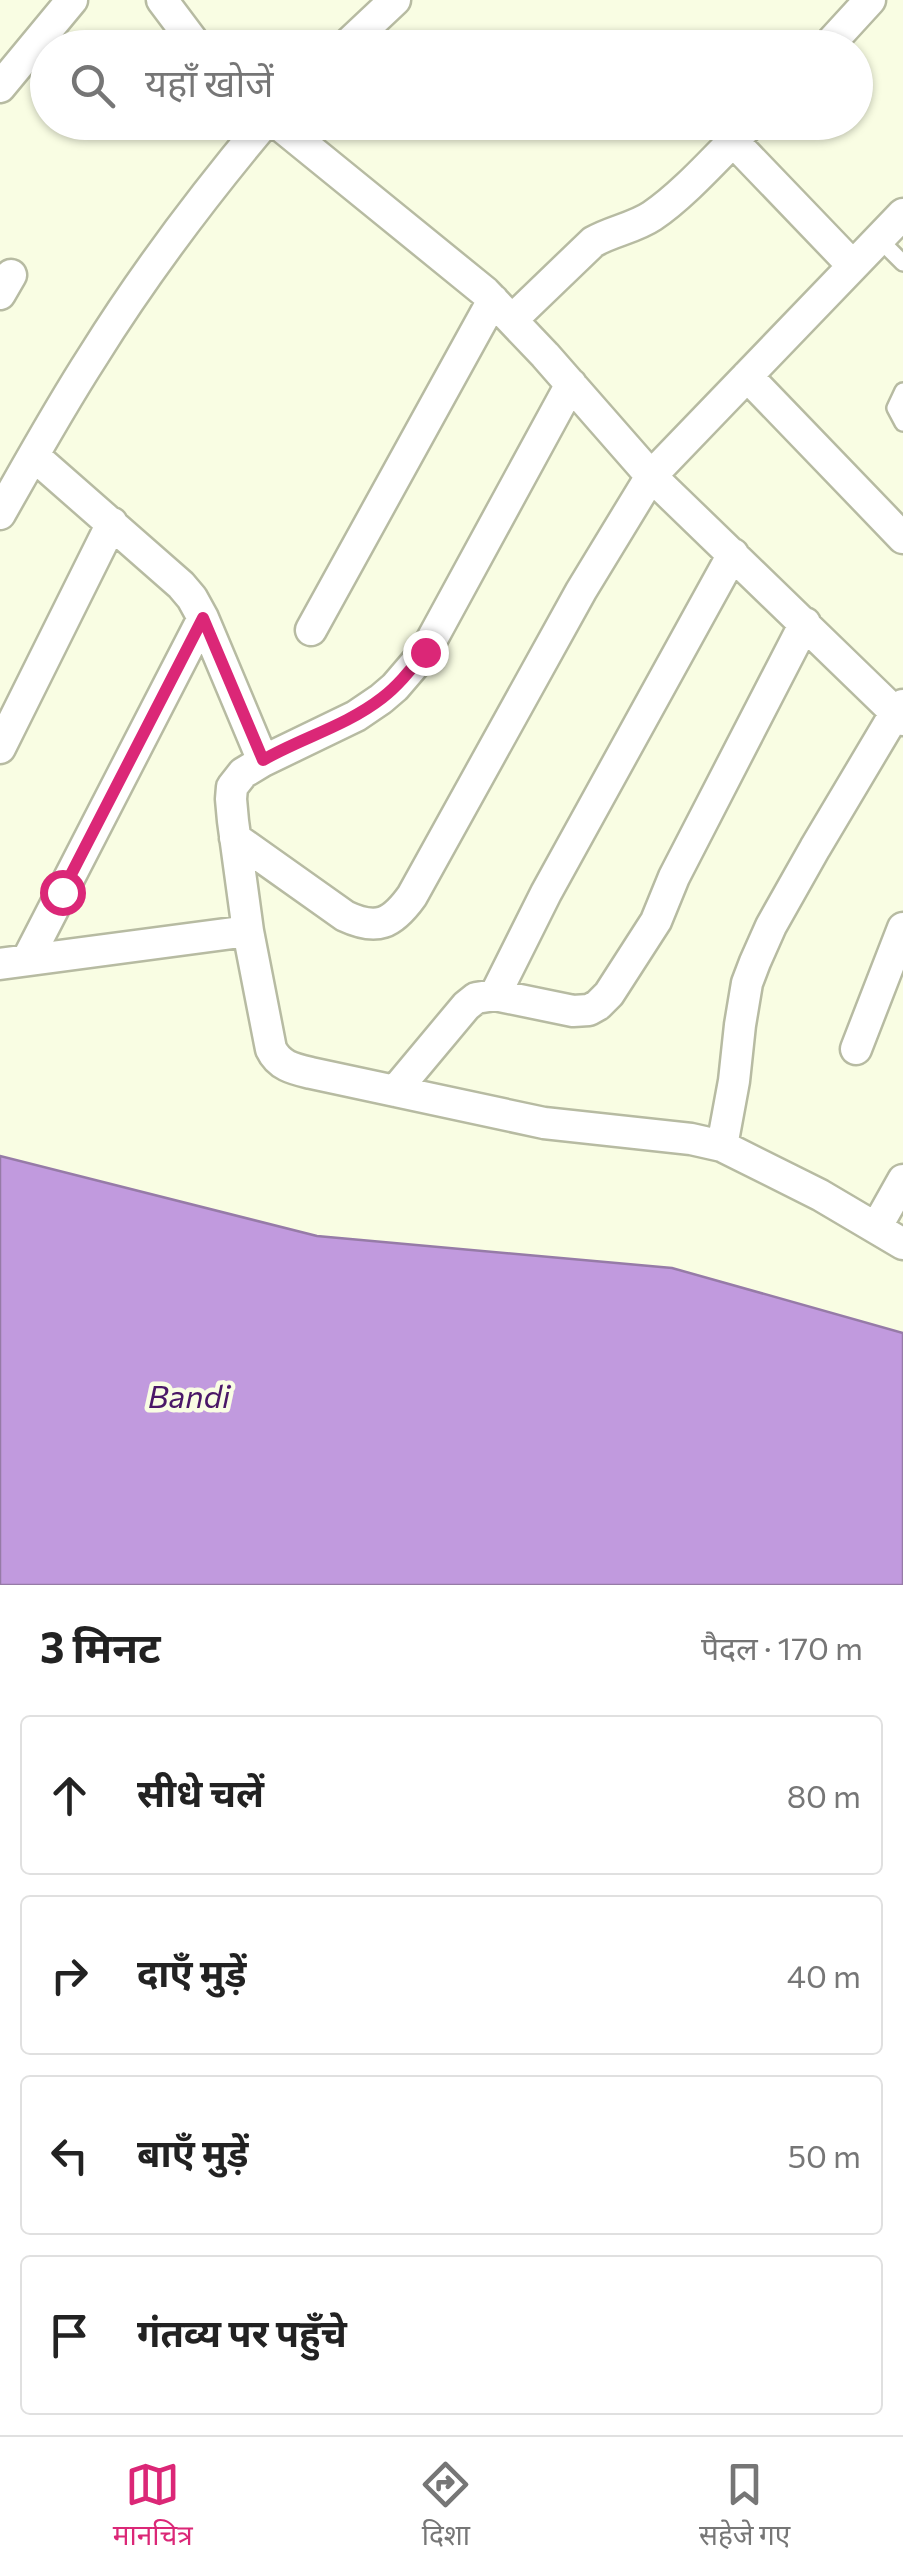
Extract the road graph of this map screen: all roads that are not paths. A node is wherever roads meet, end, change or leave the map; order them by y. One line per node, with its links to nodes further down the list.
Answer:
1 (72, 0): 5 (street)
2 (162, 0): 6 (street)
3 (395, 0): 7 (street)
4 (870, 0): 8 (street)
5 (47, 30)
6 (184, 30)
7 (363, 30)
8 (842, 30)
9 (30, 51): 10 (street)
10 (0, 87)
11 (251, 140): 24 (street)
12 (298, 140): 19 (street)
13 (735, 140): 19 (street)
14 (750, 140): 18 (street)
15 (903, 214): 16 (street)
16 (879, 239): 17 (lane); 18 (street)
17 (903, 263)
18 (853, 266): 20 (street)
19 (503, 310): 21 (street); 32 (street)
20 (747, 376): 25 (street); 28 (street)
21 (571, 384): 25 (street); 35 (street)
22 (903, 391): 23 (lane)
23 (903, 423)
24 (34, 456): 26 (street); 27 (street)
25 (651, 476): 29 (street); 36 (street)
26 (2, 505)
27 (112, 524): 30 (street); 34 (street)
28 (903, 538)
29 (733, 554): 31 (street); 40 (street)
30 (203, 618): 35 (street); 39 (street)
31 (805, 623): 33 (street); 40 (street)
32 (311, 630)
33 (901, 712): 43 (street)
34 (0, 748)
35 (263, 760): 36 (street)
36 (235, 838): 38 (street)
37 (903, 928): 41 (street)
38 (248, 931): 39 (street); 42 (street)
39 (13, 962)
40 (495, 995): 42 (street)
41 (856, 1049)
42 (395, 1091): 43 (street)
43 (722, 1146): 45 (street)
44 (903, 1180): 45 (street)
45 (876, 1228): 46 (street)
46 (903, 1244)

